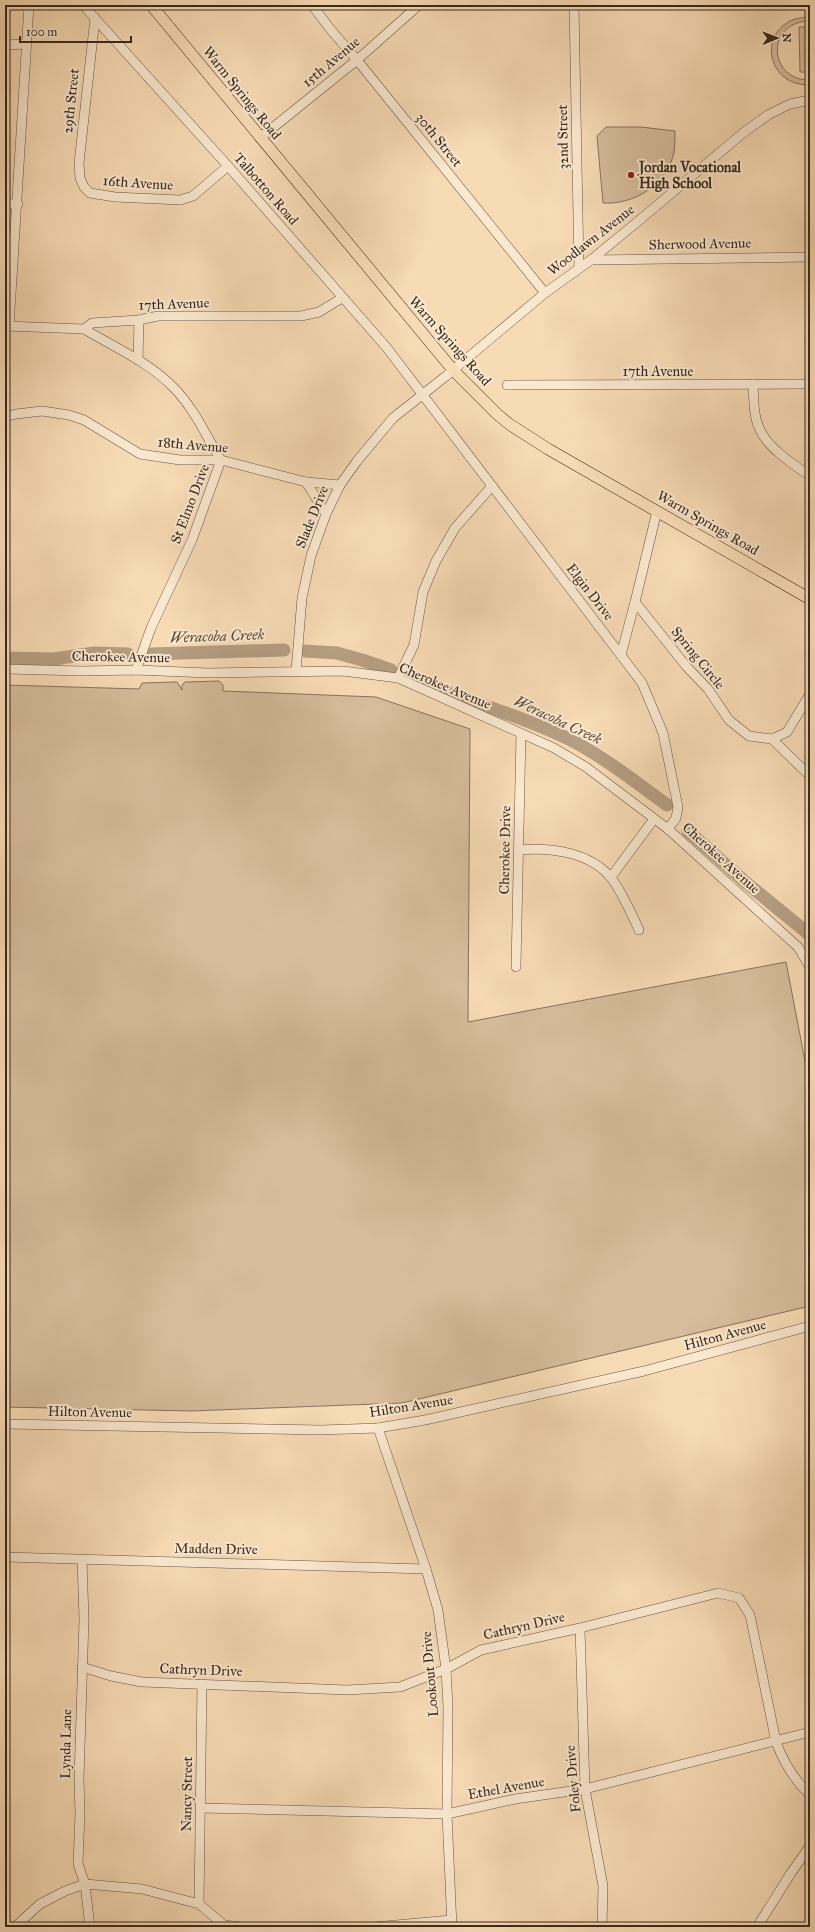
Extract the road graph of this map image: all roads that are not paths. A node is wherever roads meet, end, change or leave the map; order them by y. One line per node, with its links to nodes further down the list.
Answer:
1 (29, 5): 8 (street)
2 (83, 5): 7 (street, Talbotton Road)
3 (150, 5): 12 (main road, Warm Springs Road)
4 (312, 5): 10 (street, 30th Street)
5 (419, 5): 10 (street, 15th Avenue)
6 (574, 5): 19 (street, 32nd Street)
7 (95, 18): 13 (street, Talbotton Road); 14 (street, 29th Street)
8 (26, 44): 9 (street); 16 (street)
9 (5, 45)
10 (357, 60): 12 (street, 15th Avenue); 20 (street, 30th Street)
11 (810, 100): 18 (street, Woodlawn Avenue)
12 (260, 138): 26 (main road, Warm Springs Road)
13 (228, 166): 14 (street, 16th Avenue); 21 (street, Talbotton Road)
14 (84, 187)
15 (5, 204): 16 (street)
16 (18, 204): 23 (street)
17 (810, 257): 18 (street, Sherwood Avenue)
18 (591, 260): 19 (street, Woodlawn Avenue)
19 (579, 268): 20 (street, Woodlawn Avenue)
20 (545, 293): 26 (street, Woodlawn Avenue)
21 (342, 298): 22 (street, 17th Avenue); 30 (street, Talbotton Road)
22 (139, 320): 24 (street, 17th Avenue); 25 (street)
23 (7, 326): 24 (street, 17th Avenue)
24 (84, 329): 25 (street, St Elmo Drive)
25 (138, 360): 32 (street, St Elmo Drive)
26 (453, 370): 30 (street, Slade Drive); 37 (main road, Warm Springs Road)
27 (752, 384): 28 (street, 17th Avenue); 29 (street, 17th Avenue); 33 (street)
28 (810, 384)
29 (507, 385)
30 (423, 395): 35 (street, Slade Drive); 36 (street, Elgin Drive)
31 (5, 417): 32 (street, 18th Avenue)
32 (221, 460): 34 (street, 18th Avenue); 43 (street, St Elmo Drive)
33 (810, 476)
34 (306, 482): 35 (street, 18th Avenue); 38 (street)
35 (340, 485): 38 (street, Slade Drive)
36 (492, 486): 41 (street, Elgin Drive); 45 (street)
37 (657, 511): 39 (main road, Warm Springs Road); 40 (street)
38 (326, 514): 44 (street, Slade Drive)
39 (810, 599)
40 (634, 602): 41 (street); 48 (street, Spring Circle)
41 (621, 655): 51 (street, Elgin Drive)
42 (5, 669): 43 (street, Cherokee Avenue)
43 (136, 670): 44 (street, Cherokee Avenue)
44 (296, 671): 45 (street, Cherokee Avenue)
45 (398, 678): 47 (street, Cherokee Avenue)
46 (810, 694): 48 (street)
47 (521, 734): 50 (street, Cherokee Avenue); 52 (street, Cherokee Drive)
48 (772, 739): 49 (street)
49 (810, 776)
50 (654, 820): 51 (street, Cherokee Avenue); 53 (street)
51 (668, 829): 56 (street, Cherokee Avenue)
52 (519, 850): 53 (street); 55 (street, Cherokee Drive)
53 (611, 877): 54 (street)
54 (638, 930)
55 (516, 967)
56 (810, 967)
57 (810, 1326): 59 (street, Hilton Avenue)
58 (5, 1424): 59 (street, Hilton Avenue)
59 (378, 1428): 62 (street, Lookout Drive)
60 (5, 1557): 61 (street, Madden Drive)
61 (82, 1560): 62 (street, Madden Drive); 64 (street, Lynda Lane)
62 (426, 1569): 65 (street, Lookout Drive)
63 (580, 1628): 65 (street, Cathryn Drive); 68 (street, Cathryn Drive); 69 (street, Foley Drive)
64 (82, 1667): 66 (street, Cathryn Drive); 74 (street, Lynda Lane)
65 (446, 1668): 66 (street, Cathryn Drive); 72 (street, Lookout Drive)
66 (202, 1684): 71 (street, Nancy Street)
67 (810, 1732): 68 (street, Ethel Avenue)
68 (776, 1742): 69 (street, Ethel Avenue); 70 (street, Cathryn Drive)
69 (585, 1789): 72 (street, Ethel Avenue); 82 (street, Foley Drive)
70 (810, 1795)
71 (201, 1808): 72 (street, Ethel Avenue); 75 (street, Nancy Street)
72 (447, 1814): 76 (street, Lookout Drive)
73 (810, 1846): 83 (street)
74 (85, 1884): 75 (street); 78 (street); 79 (street, Lynda Lane)
75 (199, 1904): 77 (street)
76 (452, 1924): 81 (street)
77 (225, 1926): 80 (street)
78 (12, 1927)
79 (90, 1927)
80 (240, 1927)
81 (374, 1927)
82 (602, 1927)
83 (757, 1927)

